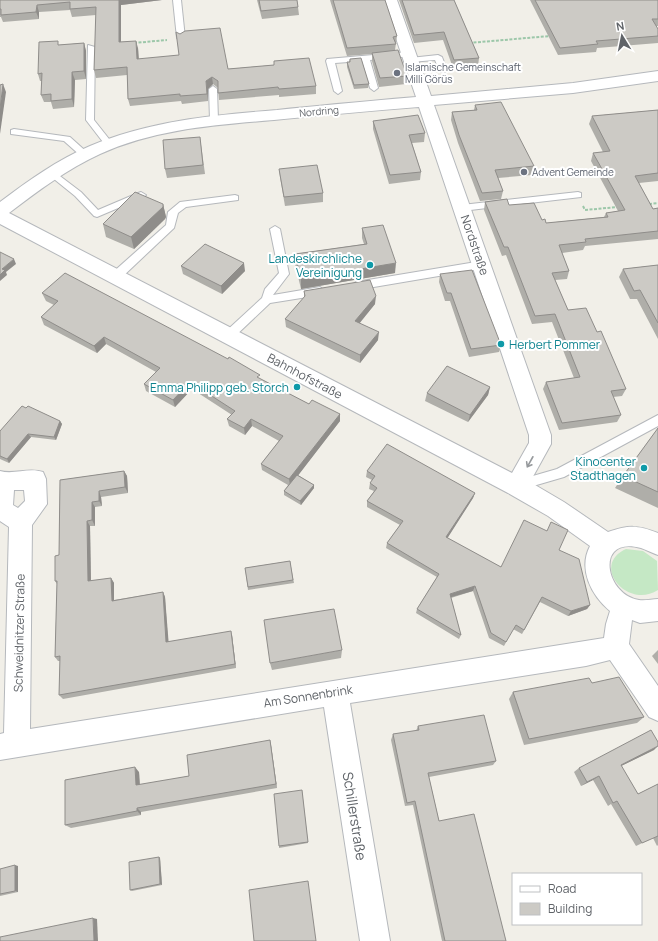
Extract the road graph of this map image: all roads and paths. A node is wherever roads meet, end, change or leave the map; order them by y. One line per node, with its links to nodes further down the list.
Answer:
1 (177, 0): 4 (lane)
2 (390, 0): 8 (street, Nordstraße)
3 (550, 36): 6 (path)
4 (181, 37): 5 (path)
5 (130, 44)
6 (435, 46): 9 (lane)
7 (91, 47): 19 (lane)
8 (409, 57): 9 (lane); 10 (lane); 16 (street, Nordstraße)
9 (438, 57): 11 (lane)
10 (366, 58): 13 (lane); 15 (lane)
11 (443, 70)
12 (658, 76): 16 (street, Nordring)
13 (374, 88)
14 (213, 89): 17 (lane)
15 (338, 91)
16 (424, 102): 17 (street, Nordring); 28 (street, Nordstraße)
17 (214, 120): 19 (street, Nordring)
18 (14, 132): 20 (lane)
19 (110, 144): 20 (street, Nordring)
20 (85, 155): 21 (street, Nordring)
21 (52, 173): 22 (lane); 29 (street, Nordring)
22 (141, 195)
23 (578, 195): 27 (path); 28 (lane)
24 (235, 198): 33 (lane)
25 (658, 203): 26 (path)
26 (644, 204)
27 (622, 206)
28 (462, 208): 32 (street, Nordstraße)
29 (0, 211)
30 (0, 216): 33 (street, Bahnhofstraße)
31 (275, 229): 36 (lane)
32 (482, 265): 34 (lane); 40 (street, Nordstraße, one-way to 40)
33 (116, 276): 37 (street, Bahnhofstraße)
34 (345, 287)
35 (330, 290): 36 (lane)
36 (267, 300): 37 (lane)
37 (228, 336): 40 (street, Bahnhofstraße)
38 (658, 420): 40 (lane)
39 (2, 481): 41 (street); 41 (street)
40 (516, 486): 42 (street, Bahnhofstraße)
41 (20, 522): 49 (street, Schweidnitzer Straße)
42 (606, 544): 43 (street); 44 (street)
43 (658, 545)
44 (624, 606): 45 (street); 46 (street)
45 (658, 610)
46 (616, 647): 47 (street, Am Sonnenbrink); 48 (street)
47 (335, 692): 49 (street, Am Sonnenbrink); 50 (street, Schillerstraße)
48 (658, 708)
49 (8, 746)
50 (375, 941)

